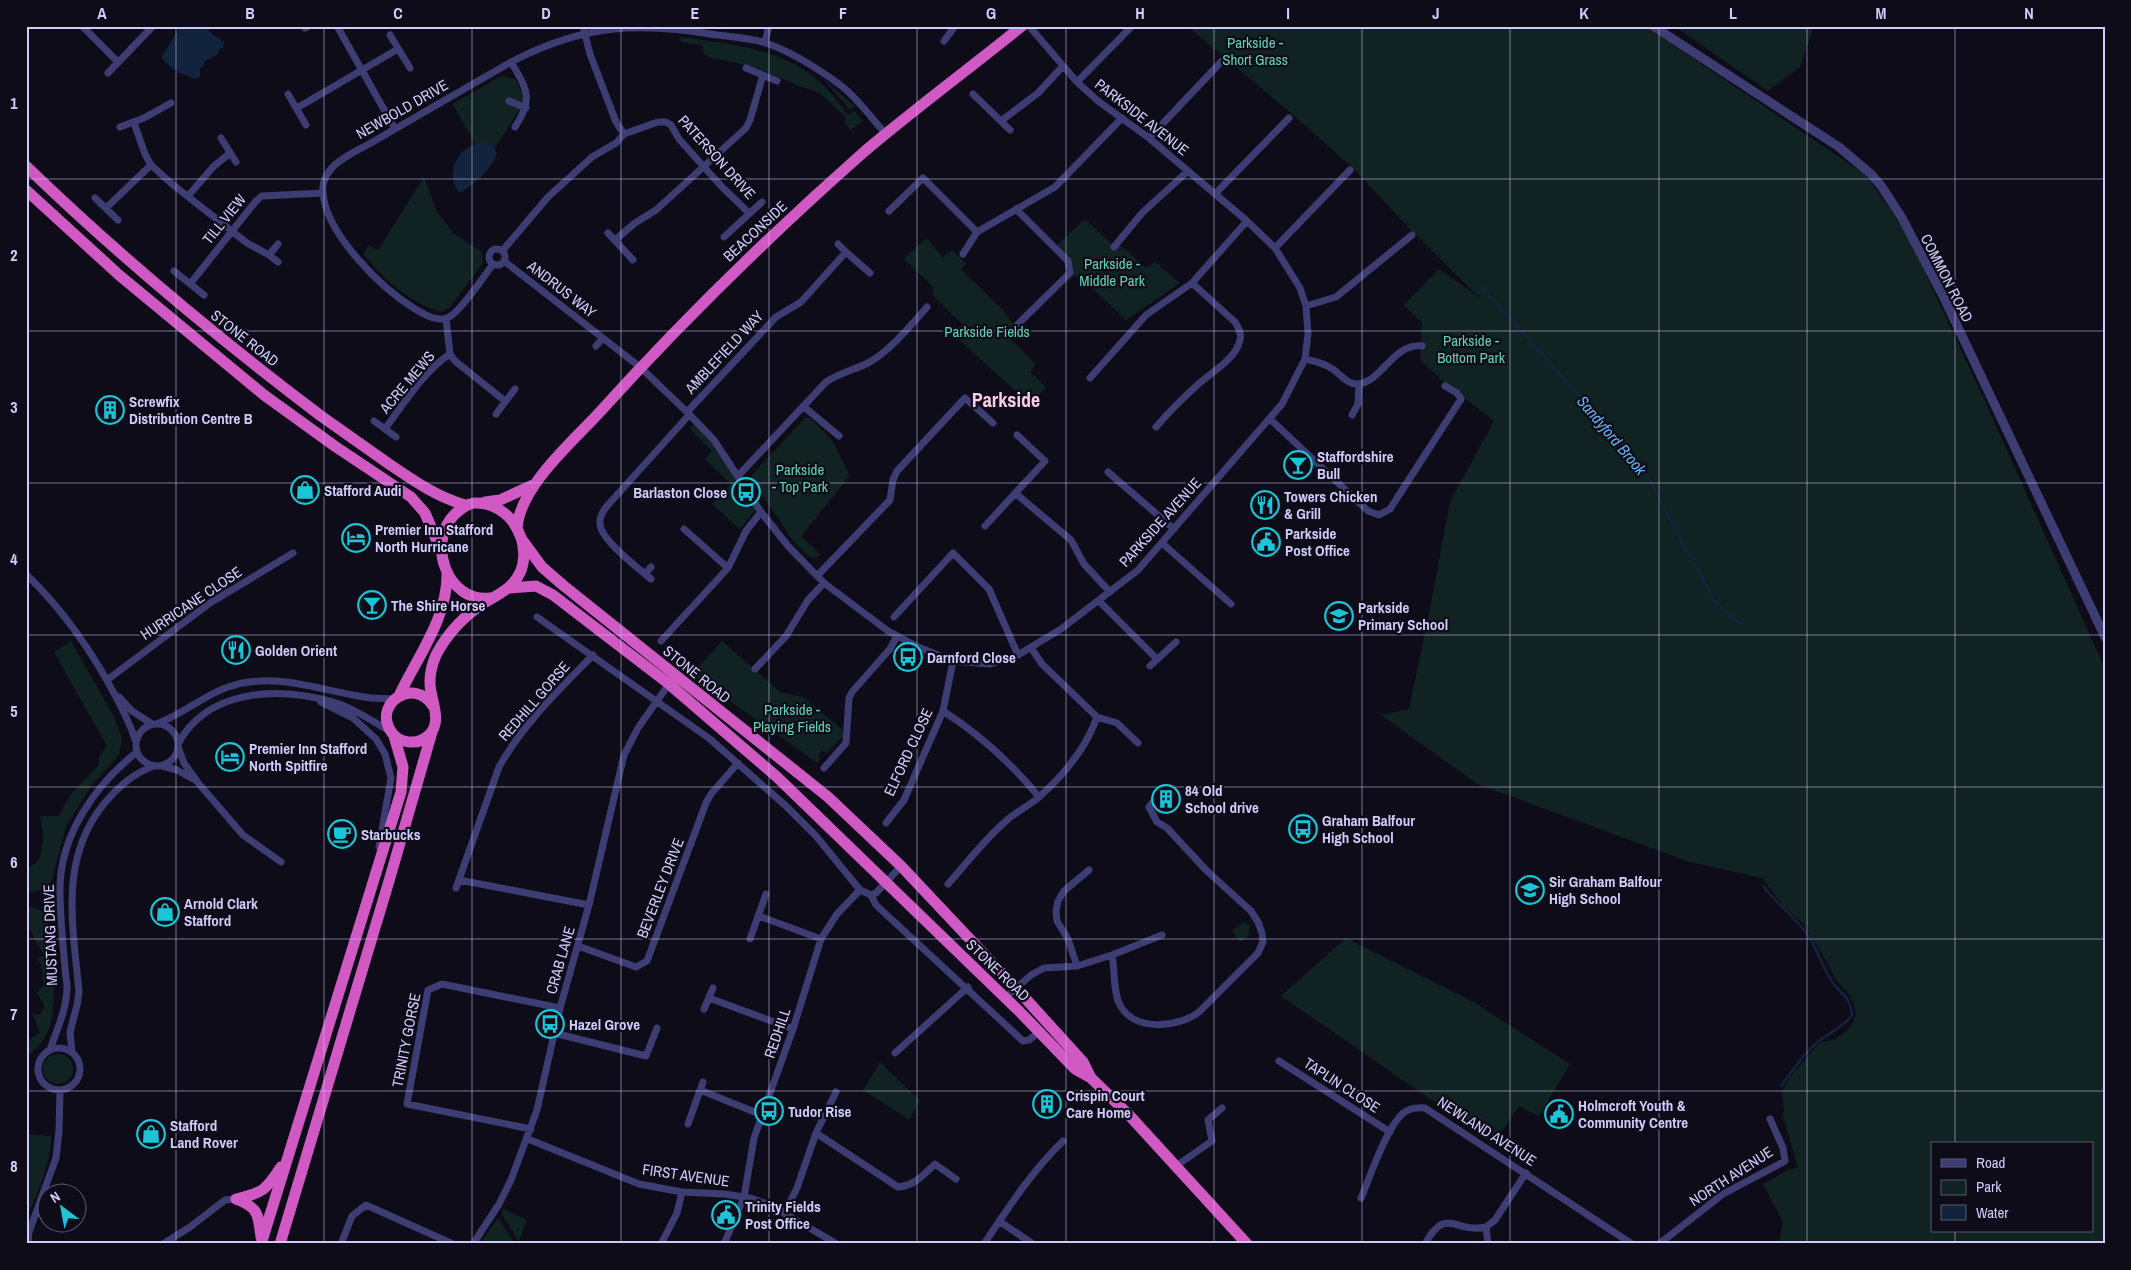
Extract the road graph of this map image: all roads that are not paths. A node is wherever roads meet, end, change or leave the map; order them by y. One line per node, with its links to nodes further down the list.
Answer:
1 (82, 26): 16 (street)
2 (153, 26): 16 (street)
3 (337, 26): 21 (street)
4 (769, 26): 13 (street)
5 (955, 26): 12 (street)
6 (1022, 26): 42 (highway, BEACONSIDE)
7 (1030, 26): 18 (street, PARKSIDE AVENUE)
8 (1132, 26): 25 (street)
9 (1653, 26): 145 (street, COMMON ROAD)
10 (584, 30): 13 (street, NEWBOLD DRIVE); 17 (street, NEWBOLD DRIVE); 41 (street)
11 (390, 35): 14 (street)
12 (944, 41)
13 (765, 42): 42 (street, NEWBOLD DRIVE)
14 (398, 49): 19 (street); 21 (street)
15 (1222, 61): 44 (street)
16 (118, 62): 22 (street)
17 (511, 62): 31 (street); 39 (street, NEWBOLD DRIVE)
18 (1063, 66): 25 (street, PARKSIDE AVENUE); 34 (street)
19 (410, 68)
20 (746, 68): 23 (street)
21 (362, 70): 30 (street); 39 (street)
22 (108, 73)
23 (763, 76): 24 (street); 49 (street)
24 (777, 81)
25 (1077, 82): 32 (street, PARKSIDE AVENUE)
26 (288, 94): 30 (street)
27 (972, 94): 34 (street)
28 (171, 102): 35 (street)
29 (509, 102): 31 (street)
30 (297, 108): 36 (street)
31 (526, 108): 38 (street)
32 (1122, 118): 44 (street, PARKSIDE AVENUE); 59 (street)
33 (1289, 118): 54 (street)
34 (1001, 121): 40 (street)
35 (134, 123): 37 (street); 47 (street)
36 (306, 125)
37 (120, 126)
38 (515, 127)
39 (395, 129): 53 (street, NEWBOLD DRIVE)
40 (1010, 130)
41 (624, 134): 49 (street, PATERSON DRIVE); 74 (street, PATERSON DRIVE)
42 (886, 134): 96 (highway, BEACONSIDE)
43 (220, 138): 45 (street)
44 (1149, 138): 51 (street, PARKSIDE AVENUE)
45 (230, 153): 46 (street); 55 (street)
46 (236, 162)
47 (151, 165): 55 (street); 58 (street)
48 (26, 166): 119 (highway, STONE ROAD)
49 (704, 166): 61 (street, PATERSON DRIVE); 69 (street)
50 (1350, 170): 73 (street)
51 (1188, 171): 54 (street, PARKSIDE AVENUE); 72 (street)
52 (26, 190): 127 (highway, STONE ROAD)
53 (323, 193): 64 (street, TILL VIEW); 89 (street)
54 (1215, 194): 63 (street, PARKSIDE AVENUE)
55 (188, 196): 64 (street)
56 (95, 198): 58 (street)
57 (762, 202): 61 (street, PATERSON DRIVE)
58 (106, 208): 62 (street)
59 (1016, 209): 65 (street); 90 (street)
60 (889, 211): 65 (street)
61 (750, 213): 68 (street, PATERSON DRIVE)
62 (118, 220)
63 (1247, 221): 73 (street, PARKSIDE AVENUE); 84 (street)
64 (232, 231): 77 (street); 85 (street, TILL VIEW)
65 (977, 232): 76 (street)
66 (608, 233): 69 (street)
67 (1412, 235): 88 (street)
68 (724, 236)
69 (615, 240): 78 (street)
70 (278, 244): 77 (street)
71 (838, 244): 75 (street)
72 (1114, 247)
73 (1275, 248): 88 (street, PARKSIDE AVENUE)
74 (503, 250): 80 (street); 81 (street)
75 (846, 252): 83 (street); 103 (street, AMBLEFIELD WAY)
76 (964, 254)
77 (269, 255): 79 (street)
78 (633, 260)
79 (278, 262)
80 (504, 262): 81 (street); 91 (street, ANDRUS WAY)
81 (493, 264): 89 (street)
82 (174, 271): 85 (street)
83 (870, 274)
84 (1192, 283): 97 (street); 109 (street)
85 (190, 284): 86 (street)
86 (204, 296)
87 (927, 306): 102 (street)
88 (1306, 306): 95 (street, PARKSIDE AVENUE)
89 (446, 319): 94 (street, ACRE MEWS)
90 (1017, 325)
91 (602, 339): 92 (street, ANDRUS WAY); 96 (street, ANDRUS WAY)
92 (596, 346)
93 (1422, 346): 98 (street)
94 (450, 354): 101 (street, ACRE MEWS); 110 (street, ACRE MEWS)
95 (1305, 359): 98 (street); 106 (street, PARKSIDE AVENUE)
96 (640, 367): 103 (street, PARKSIDE AVENUE); 116 (highway, BEACONSIDE)
97 (1090, 378)
98 (1359, 384): 105 (street)
99 (1445, 386): 106 (street)
100 (515, 389): 101 (street)
101 (505, 401): 104 (street)
102 (803, 406): 112 (street); 115 (street)
103 (688, 413): 115 (street, PARKSIDE AVENUE); 133 (street, AMBLEFIELD WAY)
104 (496, 414)
105 (1352, 415)
106 (1270, 419): 124 (street, PARKSIDE AVENUE)
107 (374, 421): 110 (street, ACRE MEWS)
108 (993, 423): 134 (street)
109 (1156, 427)
110 (386, 429): 113 (street, ACRE MEWS)
111 (1017, 435): 117 (street)
112 (839, 436)
113 (396, 437)
114 (1108, 472): 124 (street)
115 (738, 476): 120 (street, PARKSIDE AVENUE)
116 (533, 485): 118 (highway, BEACONSIDE); 122 (highway, BEACONSIDE)
117 (1015, 493): 121 (street); 138 (street)
118 (481, 503): 119 (highway); 122 (highway)
119 (466, 505): 127 (highway)
120 (761, 512): 130 (street); 134 (street, PARKSIDE AVENUE)
121 (985, 526)
122 (517, 529): 125 (highway)
123 (684, 529): 130 (street)
124 (1174, 529): 126 (street, PARKSIDE AVENUE)
125 (523, 541): 137 (highway); 179 (highway, STONE ROAD)
126 (1162, 543): 138 (street, PARKSIDE AVENUE); 141 (street)
127 (440, 547): 131 (highway)
128 (293, 553): 155 (street, HURRICANE CLOSE)
129 (651, 567): 133 (street)
130 (728, 568): 146 (street)
131 (447, 571): 139 (highway); 159 (highway)
132 (26, 574): 155 (street)
133 (645, 574): 135 (street)
134 (816, 576): 136 (street, PARKSIDE AVENUE)
135 (651, 579)
136 (824, 583): 144 (street, PARKSIDE AVENUE); 154 (street)
137 (509, 588): 139 (highway); 156 (highway, STONE ROAD)
138 (1110, 592): 140 (street, PARKSIDE AVENUE)
139 (490, 598): 161 (highway)
140 (1099, 601): 148 (street, PARKSIDE AVENUE); 151 (street)
141 (1231, 604)
142 (537, 617): 149 (street)
143 (894, 617): 150 (street)
144 (897, 636): 152 (street, PARKSIDE AVENUE); 173 (street)
145 (2105, 637)
146 (661, 641)
147 (1176, 642): 151 (street)
148 (1032, 649): 150 (street, PARKSIDE AVENUE); 163 (street)
149 (593, 655): 160 (street); 182 (street, REDHILL GORSE)
150 (1018, 655): 152 (street, PARKSIDE AVENUE)
151 (1157, 659): 153 (street)
152 (953, 661): 162 (street, ELFORD CLOSE)
153 (1150, 666)
154 (755, 669)
155 (106, 680): 157 (street)
156 (669, 684): 160 (street, CRAB LANE); 183 (highway, STONE ROAD)
157 (112, 689): 164 (street); 167 (street)
158 (314, 698): 166 (street); 169 (street); 181 (street)
159 (397, 698): 161 (highway); 164 (street); 166 (highway)
160 (656, 702): 171 (street); 189 (street, CRAB LANE)
161 (433, 706): 165 (highway)
162 (944, 711): 176 (street); 177 (street, ELFORD CLOSE)
163 (1097, 717): 168 (street); 176 (street)
164 (154, 724): 167 (street); 169 (street)
165 (432, 730): 166 (highway); 240 (highway)
166 (393, 734): 181 (highway)
167 (136, 742): 170 (street)
168 (1138, 743)
169 (178, 745): 172 (street); 174 (street)
170 (137, 752): 172 (street); 208 (street, MUSTANG DRIVE)
171 (738, 763): 186 (street); 194 (street, BEVERLEY DRIVE)
172 (158, 766): 174 (street); 209 (street, MUSTANG DRIVE)
173 (824, 768)
174 (199, 784): 178 (street)
175 (1164, 789): 195 (street)
176 (1039, 797): 184 (street)
177 (886, 823)
178 (281, 862)
179 (901, 866): 183 (street); 199 (highway, STONE ROAD)
180 (1089, 870): 196 (street)
181 (373, 879): 226 (highway)
182 (459, 880): 185 (street, REDHILL GORSE); 189 (street)
183 (885, 881): 188 (street); 201 (highway, STONE ROAD)
184 (948, 884)
185 (456, 888)
186 (860, 890): 188 (street); 193 (street, REDHILL)
187 (766, 894): 190 (street)
188 (870, 895): 197 (street)
189 (589, 905): 194 (street, CRAB LANE)
190 (759, 916): 192 (street); 193 (street)
191 (1162, 935): 195 (street)
192 (750, 938)
193 (821, 939): 205 (street, REDHILL)
194 (578, 946): 202 (street, CRAB LANE)
195 (1112, 955): 196 (street)
196 (1077, 966): 199 (street)
197 (968, 987): 206 (street); 210 (street)
198 (713, 988): 200 (street)
199 (1015, 988): 201 (street); 212 (highway, STONE ROAD)
200 (709, 998): 203 (street); 205 (street)
201 (1005, 998): 206 (highway, STONE ROAD)
202 (560, 1008): 207 (street, CRAB LANE); 221 (street, TRINITY GORSE)
203 (704, 1009)
204 (657, 1028): 207 (street)
205 (793, 1029): 218 (street, REDHILL)
206 (1039, 1032): 212 (highway, STONE ROAD)
207 (554, 1033): 221 (street, CRAB LANE)
208 (50, 1050): 209 (street); 215 (street)
209 (72, 1052): 215 (street)
210 (895, 1053)
211 (1279, 1061): 222 (street, TAPLIN CLOSE)
212 (1091, 1078): 227 (highway, STONE ROAD)
213 (703, 1082): 214 (street)
214 (700, 1090): 218 (street); 220 (street)
215 (60, 1091): 238 (street)
216 (836, 1092): 223 (street)
217 (1222, 1108): 227 (street)
218 (762, 1115): 232 (street, REDHILL)
219 (1770, 1119): 253 (street, NORTH AVENUE)
220 (688, 1124)
221 (531, 1129): 224 (street, CRAB LANE)
222 (1390, 1132): 228 (street, NEWLAND AVENUE); 233 (street, NEWLAND AVENUE)
223 (816, 1133): 229 (street); 234 (street)
224 (528, 1140): 230 (street, FIRST AVENUE); 243 (street, CRAB LANE)
225 (1063, 1141): 235 (street)
226 (290, 1153): 231 (highway); 237 (highway)
227 (1176, 1166): 249 (highway, STONE ROAD)
228 (1526, 1173): 236 (street); 252 (street, NEWLAND AVENUE)
229 (956, 1179)
230 (682, 1192): 232 (street, FIRST AVENUE); 244 (street)
231 (236, 1198): 237 (highway); 239 (street)
232 (744, 1198): 234 (street, FIRST AVENUE); 245 (street, REDHILL)
233 (1361, 1198)
234 (785, 1212): 246 (street, FIRST AVENUE)
235 (999, 1221): 247 (street); 248 (street)
236 (1486, 1227): 250 (street); 251 (street)
237 (261, 1242)
238 (28, 1244)
239 (163, 1244)
240 (280, 1244)
241 (341, 1244): 242 (street)
242 (454, 1244)
243 (473, 1244)
244 (660, 1244)
245 (724, 1244)
246 (837, 1244)
247 (984, 1244)
248 (1033, 1244)
249 (1247, 1244)
250 (1425, 1244)
251 (1488, 1244)
252 (1632, 1244)
253 (1659, 1244)

